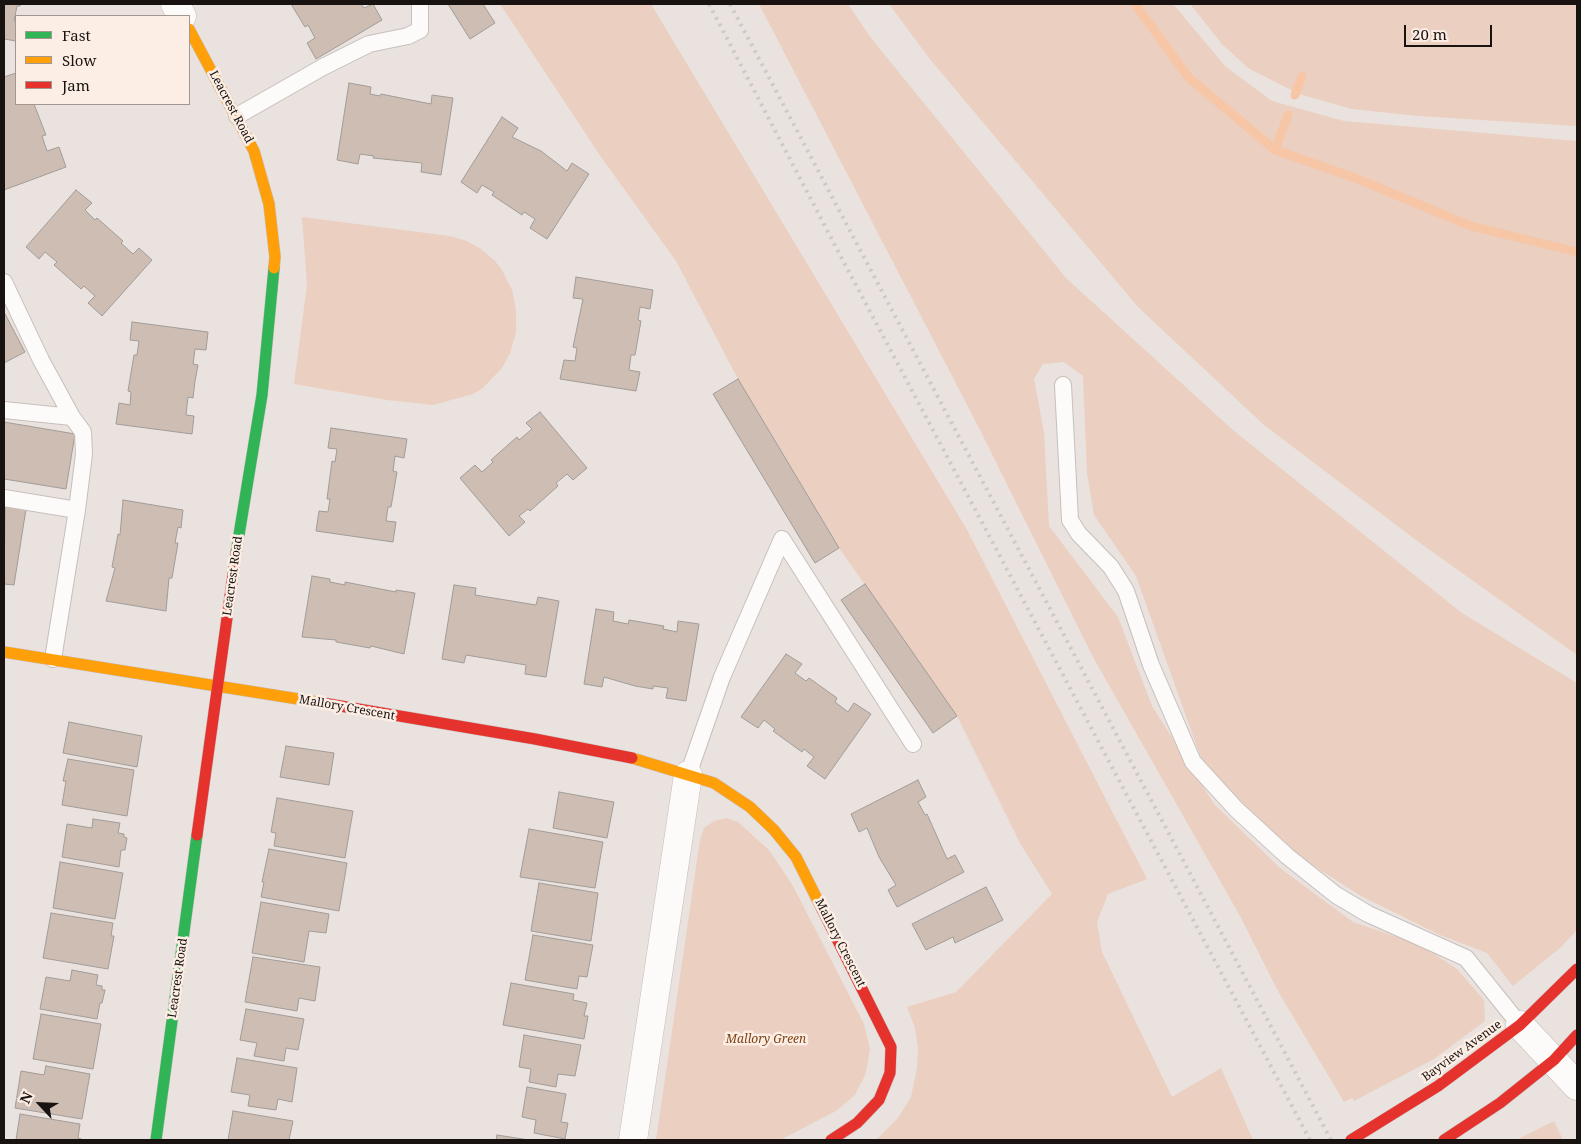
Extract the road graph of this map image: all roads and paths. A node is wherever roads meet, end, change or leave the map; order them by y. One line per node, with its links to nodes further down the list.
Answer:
1 (175, 4): 3 (street)
2 (420, 4): 5 (lane)
3 (181, 15)
4 (190, 31): 5 (street, Leacrest Road)
5 (237, 116): 14 (street, Leacrest Road)
6 (4, 282): 9 (lane)
7 (1063, 385): 18 (lane)
8 (4, 410): 9 (lane)
9 (72, 417): 11 (lane)
10 (4, 498): 11 (lane)
11 (78, 510): 13 (lane)
12 (4, 652): 13 (street, Mallory Crescent)
13 (53, 660): 14 (street, Mallory Crescent)
14 (219, 686): 16 (street, Mallory Crescent); 22 (street, Leacrest Road)
15 (913, 744): 16 (lane)
16 (688, 775): 23 (street); 24 (street, Mallory Crescent)
17 (1577, 969): 18 (street, Bayview Avenue)
18 (1520, 1025): 20 (street); 25 (street, Bayview Avenue)
19 (1577, 1035): 20 (street)
20 (1554, 1060): 21 (street); 26 (street)
21 (1577, 1086)
22 (156, 1140)
23 (633, 1140)
24 (831, 1140)
25 (1351, 1140)
26 (1444, 1140)

